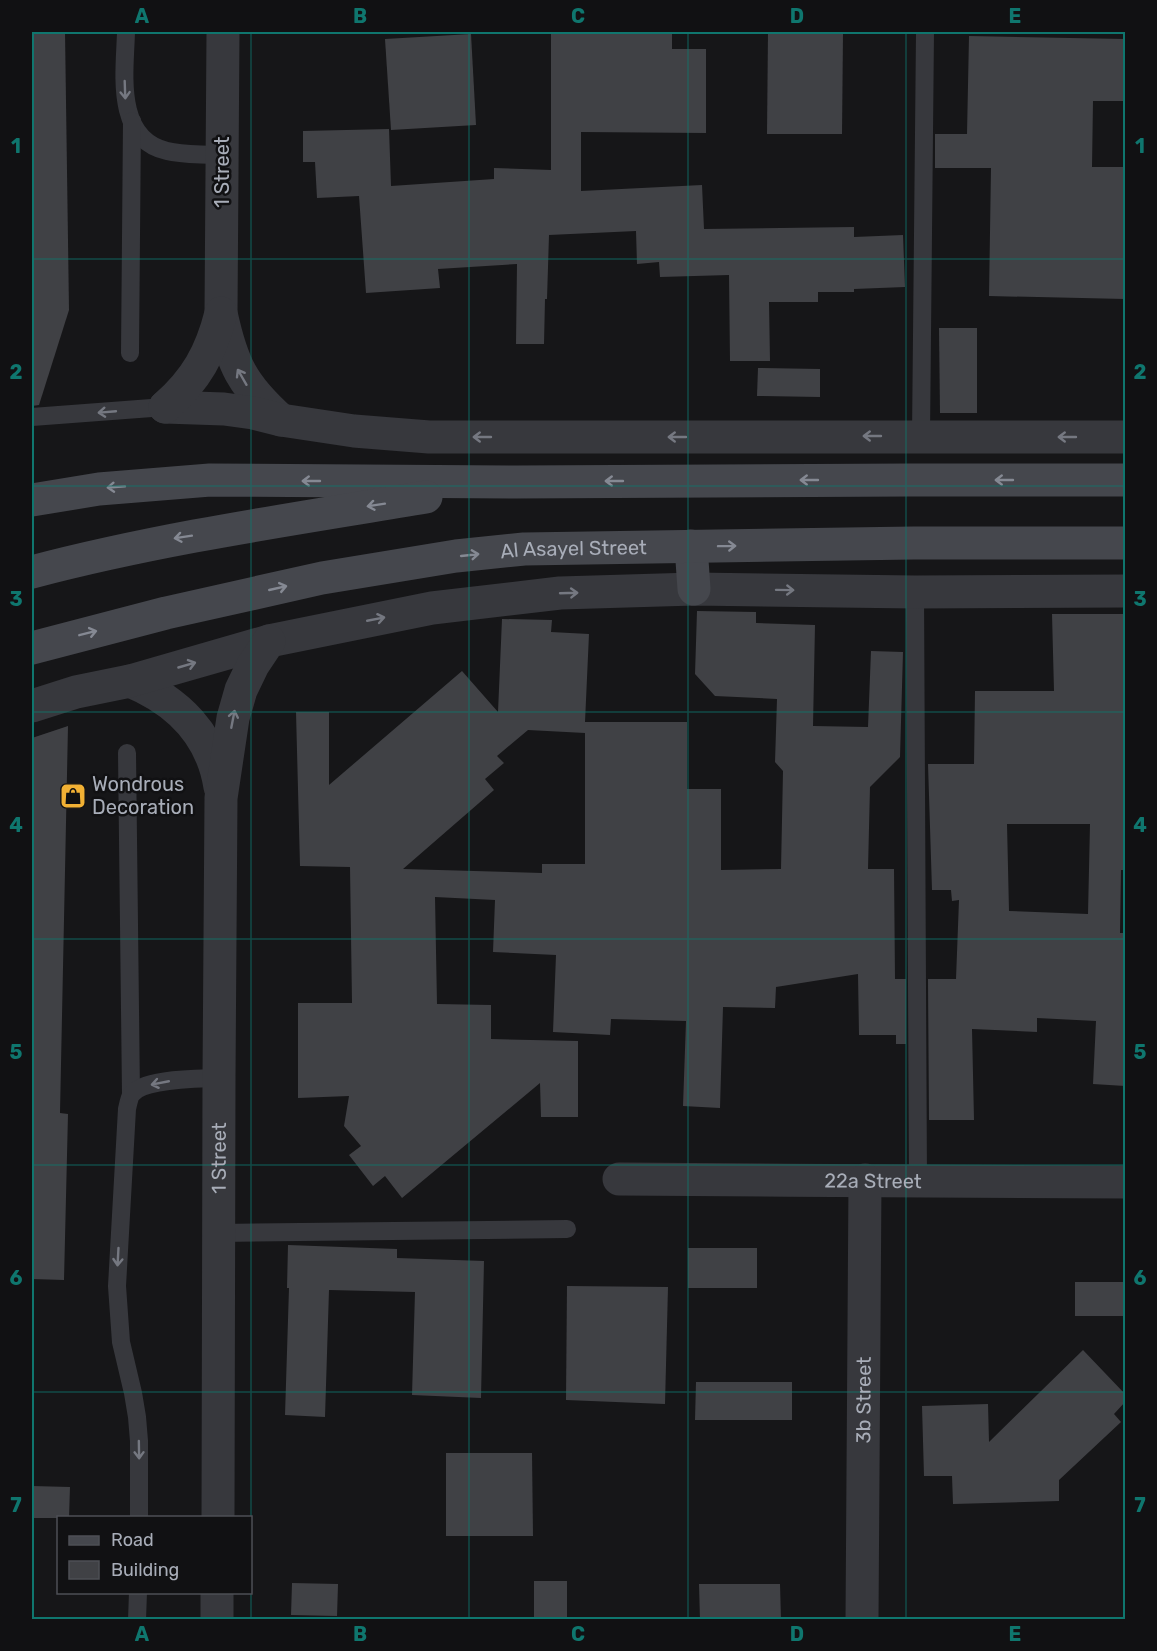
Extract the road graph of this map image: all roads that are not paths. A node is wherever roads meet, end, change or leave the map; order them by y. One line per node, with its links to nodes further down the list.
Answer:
1 (126, 32): 4 (lane, one-way to 4)
2 (223, 32): 5 (street, 1 Street)
3 (925, 32): 11 (lane)
4 (132, 121): 5 (lane); 7 (lane)
5 (222, 156): 6 (street, 1 Street)
6 (221, 313): 8 (street, 1 Street); 10 (street, 1 Street, one-way to 6)
7 (130, 353)
8 (165, 407): 9 (lane, one-way to 9); 10 (street)
9 (32, 417)
10 (281, 420): 11 (street, one-way to 10)
11 (921, 436): 12 (street, one-way to 11)
12 (1125, 437)
13 (1125, 480): 14 (street, one-way to 14)
14 (516, 482): 15 (street, one-way to 15); 18 (street, one-way to 18)
15 (32, 500)
16 (1125, 543): 17 (street, Al Asayel Street, one-way to 16)
17 (691, 546): 19 (street); 23 (street, Al Asayel Street, one-way to 17)
18 (32, 572)
19 (694, 589): 21 (street, one-way to 21); 22 (street, one-way to 19)
20 (1125, 591): 21 (street)
21 (915, 592): 32 (lane)
22 (269, 641): 24 (street, one-way to 22); 27 (street, 1 Street, one-way to 22)
23 (32, 648)
24 (130, 681): 25 (street); 27 (street, 1 Street)
25 (32, 706)
26 (127, 753): 29 (lane)
27 (221, 798): 28 (street, 1 Street)
28 (219, 1078): 29 (lane, one-way to 29); 35 (street, 1 Street)
29 (131, 1095): 36 (lane, one-way to 36)
30 (619, 1179): 31 (street, 22a Street)
31 (864, 1180): 32 (street, 22a Street); 42 (street, 3b Street)
32 (918, 1182): 33 (street, 22a Street)
33 (1125, 1182)
34 (567, 1229): 35 (lane)
35 (219, 1233): 37 (street, 1 Street)
36 (139, 1516)
37 (218, 1516)
38 (138, 1594): 40 (lane)
39 (217, 1594): 41 (street)
40 (137, 1620)
41 (217, 1620)
42 (862, 1620)

